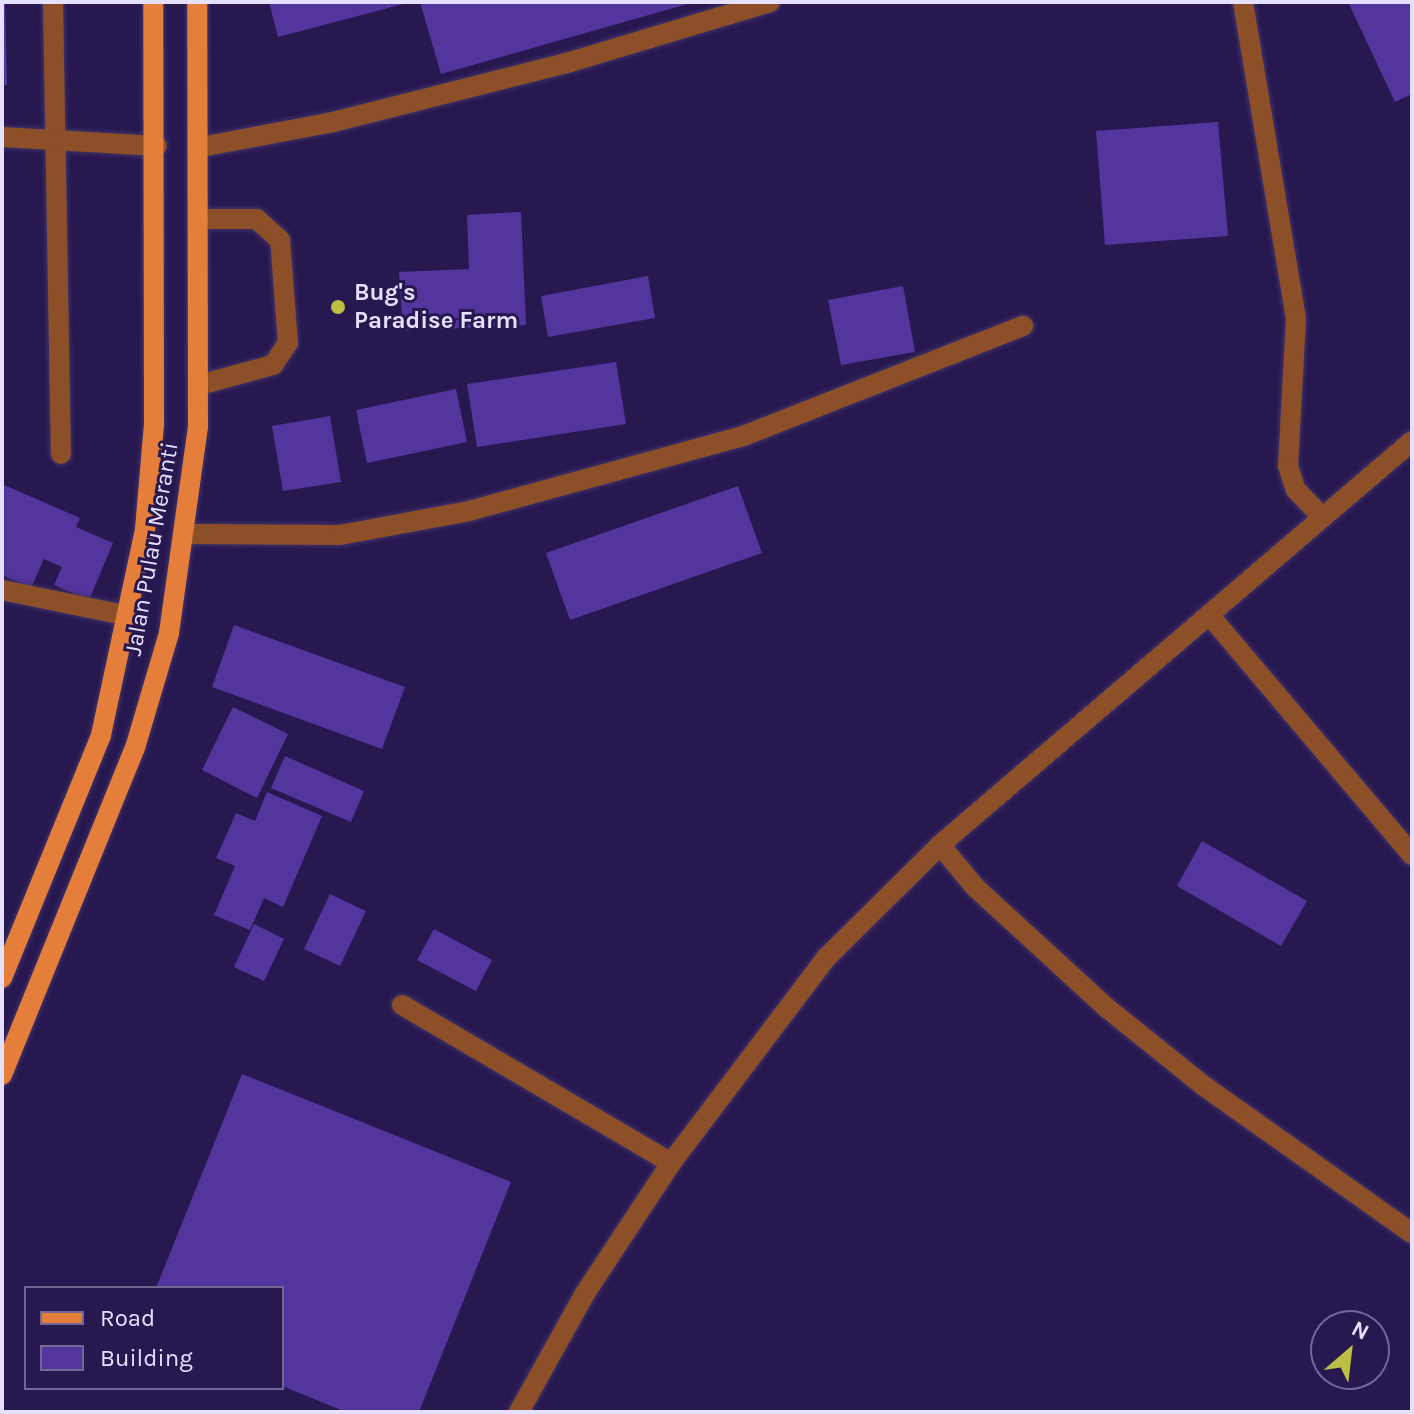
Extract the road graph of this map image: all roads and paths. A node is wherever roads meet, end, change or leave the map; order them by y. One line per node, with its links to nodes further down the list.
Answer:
1 (53, 2): 7 (street)
2 (153, 2): 8 (main road, Jalan Pulau Meranti)
3 (197, 2): 9 (main road, Jalan Pulau Meranti)
4 (770, 2): 9 (street)
5 (1243, 2): 15 (street)
6 (2, 137): 7 (street)
7 (57, 139): 8 (street); 14 (street)
8 (157, 146): 18 (main road, Jalan Pulau Meranti)
9 (201, 147): 10 (main road, Jalan Pulau Meranti)
10 (200, 219): 12 (main road, Jalan Pulau Meranti); 12 (street)
11 (1023, 326): 16 (street)
12 (199, 385): 16 (main road, Jalan Pulau Meranti)
13 (1412, 441): 15 (street)
14 (61, 454)
15 (1322, 517): 19 (street)
16 (185, 534): 24 (main road, Jalan Pulau Meranti)
17 (2, 590): 18 (street)
18 (129, 616): 22 (main road, Jalan Pulau Meranti)
19 (1211, 617): 20 (street); 21 (street)
20 (940, 845): 25 (street); 26 (street)
21 (1412, 855)
22 (2, 978)
23 (402, 1005): 25 (street)
24 (2, 1075)
25 (671, 1163): 27 (street)
26 (1412, 1233)
27 (519, 1412)

